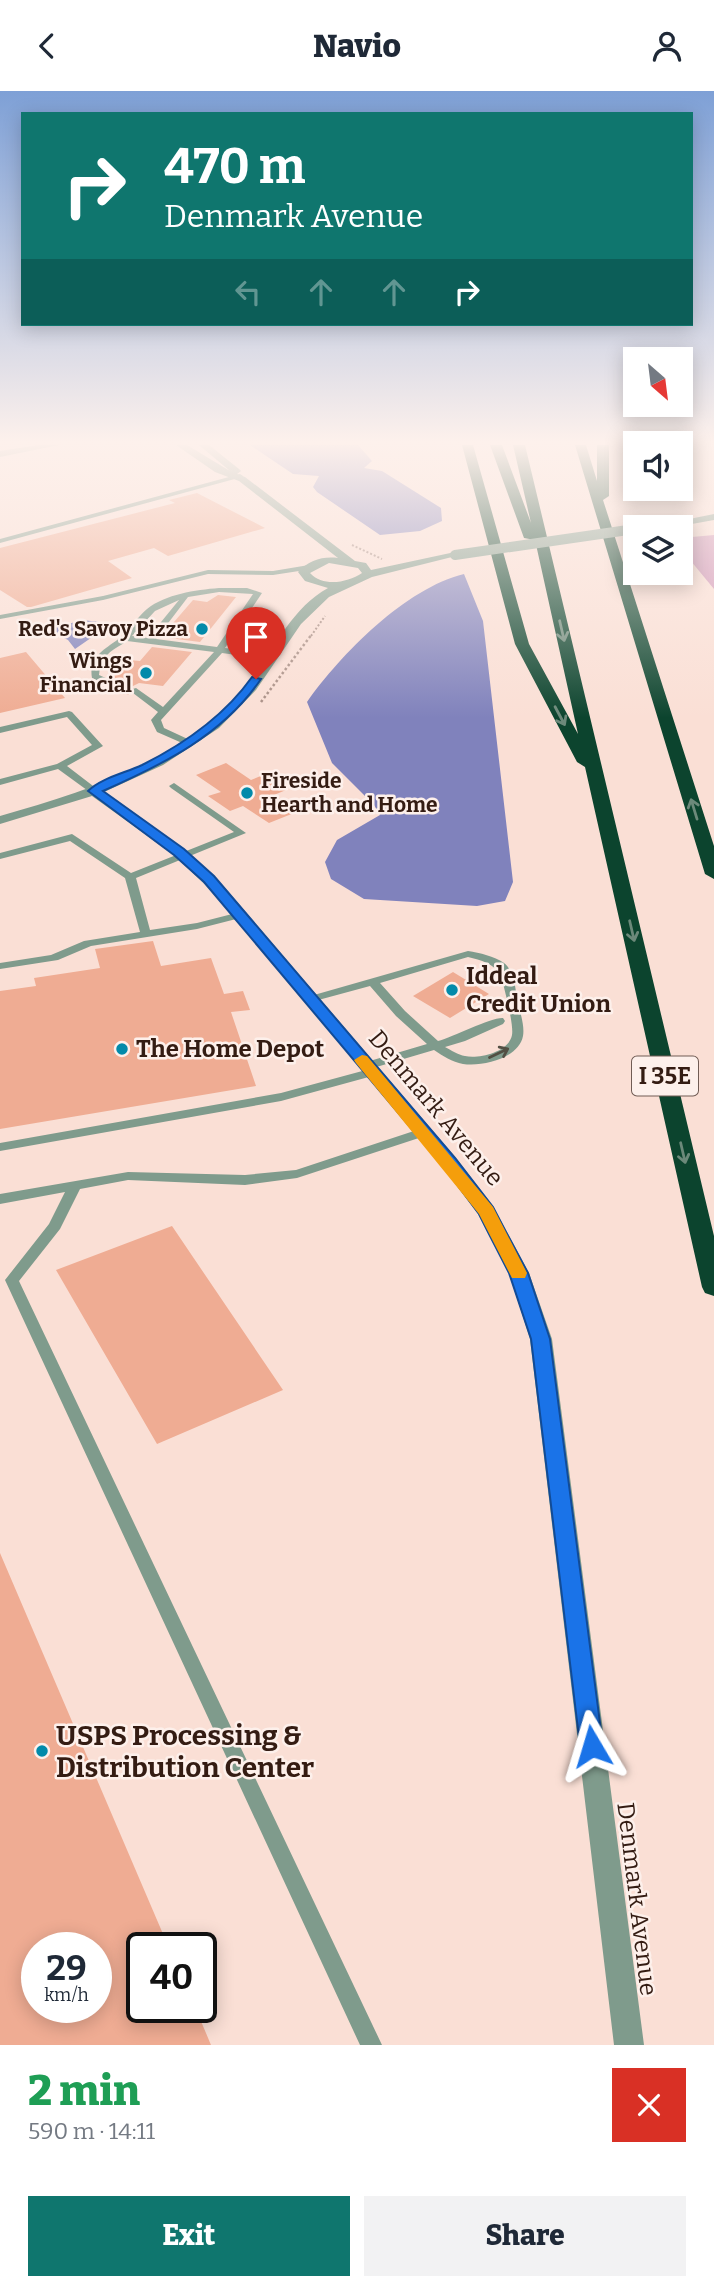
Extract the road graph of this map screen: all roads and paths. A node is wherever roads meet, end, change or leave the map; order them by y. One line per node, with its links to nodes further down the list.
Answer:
1 (18, 536): 9 (lane)
2 (310, 536): 12 (street)
3 (318, 536): 10 (street)
4 (492, 536): 30 (highway, one-way to 30)
5 (531, 536): 15 (highway)
6 (540, 536): 15 (highway, I 35E)
7 (590, 536): 11 (street, bridge)
8 (608, 536): 35 (highway, one-way to 8)
9 (0, 541)
10 (349, 562): 11 (street); 12 (street)
11 (365, 569): 13 (street)
12 (311, 573): 13 (street); 16 (street); 17 (lane)
13 (343, 585): 16 (street)
14 (185, 597): 18 (lane); 19 (lane); 20 (lane)
15 (555, 599): 30 (highway, I 35E, one-way to 30)
16 (306, 608): 21 (street)
17 (0, 617)
18 (126, 638): 19 (lane); 22 (lane)
19 (150, 641): 20 (lane)
20 (220, 650): 21 (lane); 24 (lane)
21 (271, 657): 26 (street)
22 (116, 686)
23 (134, 690): 24 (lane)
24 (163, 711): 26 (lane)
25 (0, 730): 27 (lane)
26 (189, 743): 31 (street)
27 (60, 766): 28 (lane); 31 (lane)
28 (0, 782)
29 (174, 786): 34 (lane)
30 (599, 789): 50 (highway, I 35E, one-way to 50)
31 (94, 791): 32 (street); 34 (street, Denmark Avenue)
32 (0, 820)
33 (0, 856): 36 (lane)
34 (184, 856): 36 (lane); 37 (street, Denmark Avenue)
35 (714, 874)
36 (130, 877): 38 (lane)
37 (240, 915): 38 (lane); 41 (street, Denmark Avenue)
38 (146, 934): 39 (lane)
39 (0, 966)
40 (373, 981): 41 (lane); 43 (lane); 43 (lane, one-way to 40)
41 (311, 999): 44 (street, Denmark Avenue)
42 (499, 1021): 43 (lane)
43 (438, 1045): 44 (lane)
44 (370, 1069): 45 (street, Denmark Avenue); 46 (lane)
45 (423, 1132): 47 (lane); 52 (street, Denmark Avenue)
46 (0, 1147)
47 (75, 1185): 48 (lane); 49 (lane)
48 (0, 1199)
49 (6, 1278): 51 (lane)
50 (714, 1287)
51 (372, 2045)
52 (629, 2045)

